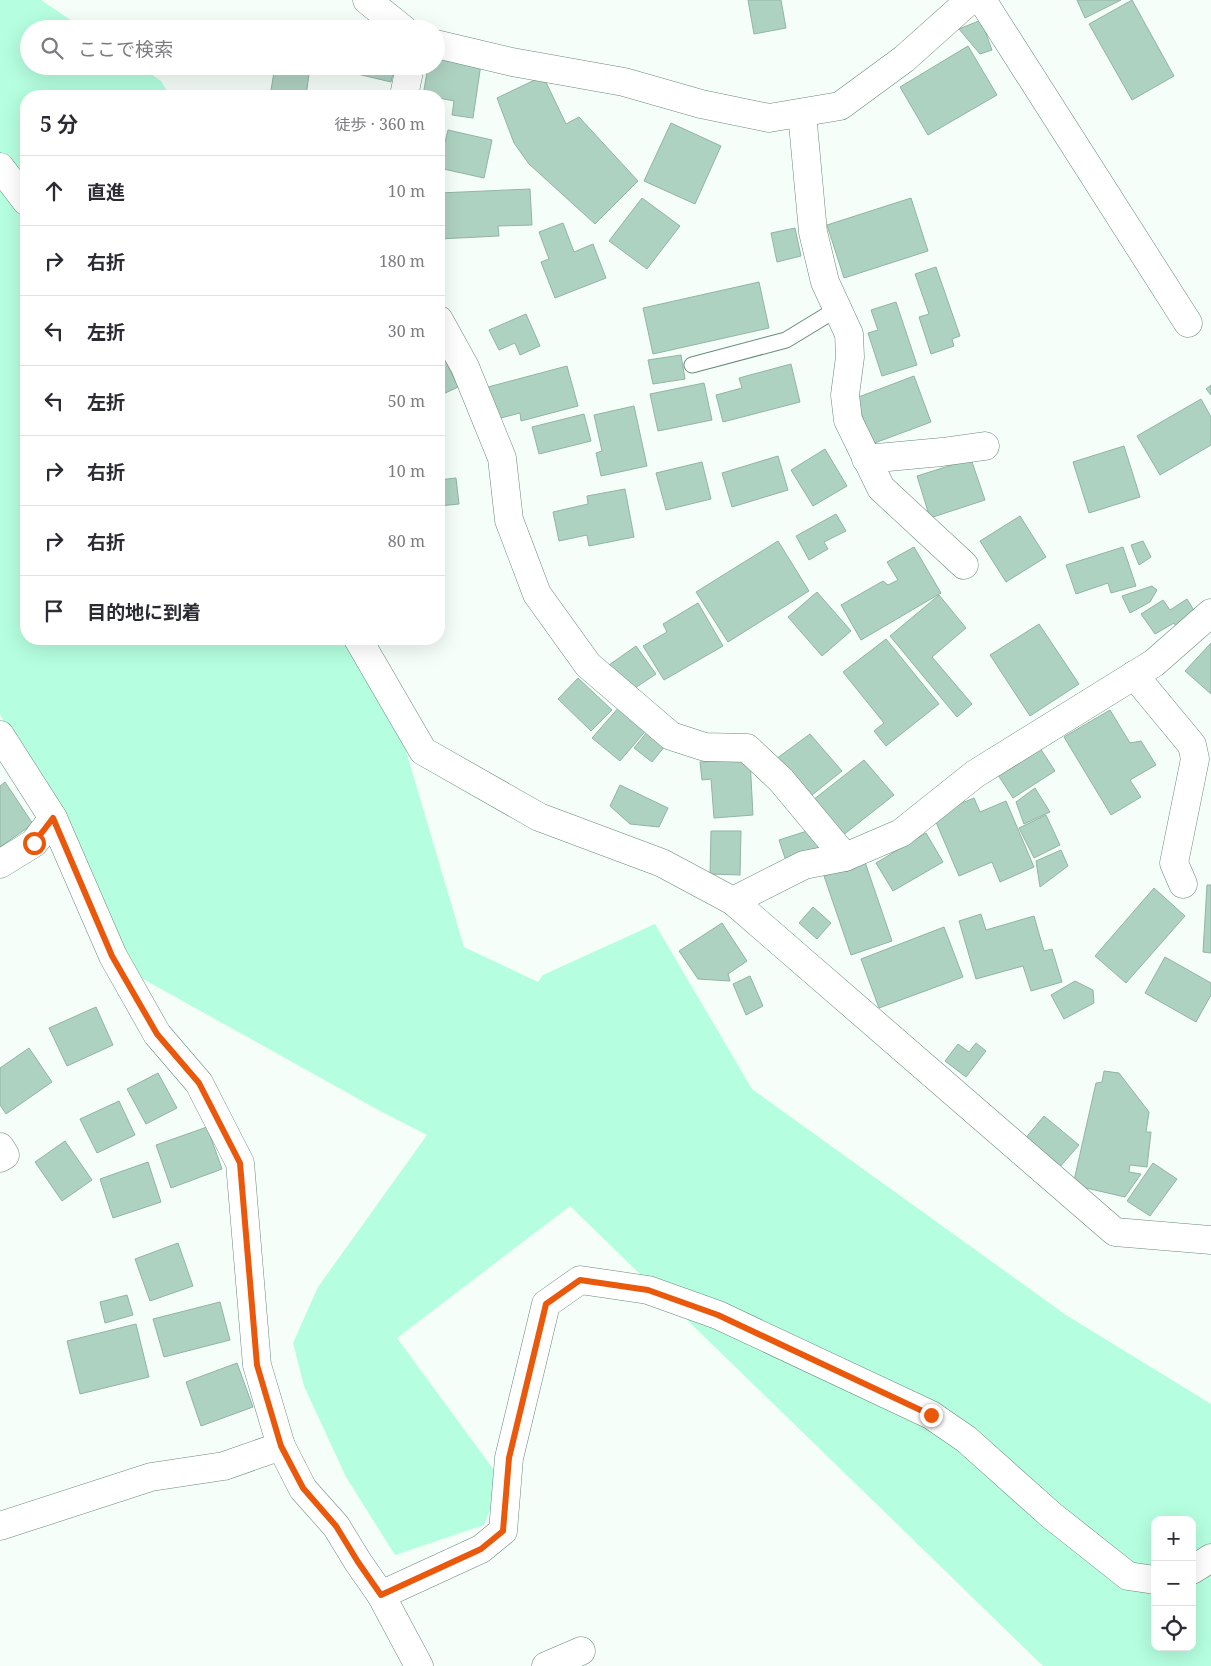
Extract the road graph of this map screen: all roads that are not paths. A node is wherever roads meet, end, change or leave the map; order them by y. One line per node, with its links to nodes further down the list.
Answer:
1 (367, 0): 4 (street)
2 (970, 0): 8 (street)
3 (982, 0): 12 (street)
4 (392, 20)
5 (445, 46): 8 (street)
6 (408, 75): 7 (street)
7 (405, 90)
8 (802, 113): 11 (street)
9 (0, 167): 10 (street)
10 (20, 193)
11 (837, 309): 14 (lane); 16 (street)
12 (1188, 323)
13 (445, 331): 23 (street)
14 (692, 365)
15 (984, 446): 16 (street)
16 (866, 459): 17 (street)
17 (964, 565)
18 (1211, 613): 20 (street)
19 (361, 645): 26 (street)
20 (1134, 675): 23 (street); 25 (street)
21 (0, 735): 22 (street)
22 (53, 818): 24 (street); 30 (street)
23 (845, 856): 26 (street)
24 (0, 864)
25 (1183, 884)
26 (732, 901): 29 (street)
27 (0, 1147): 28 (street)
28 (0, 1158)
29 (1211, 1240)
30 (281, 1446): 31 (street); 35 (street)
31 (0, 1526)
32 (1211, 1558): 33 (street)
33 (1196, 1567)
34 (1151, 1579): 35 (street)
35 (381, 1595): 37 (street)
36 (581, 1651): 38 (street)
37 (419, 1666)
38 (546, 1666)

